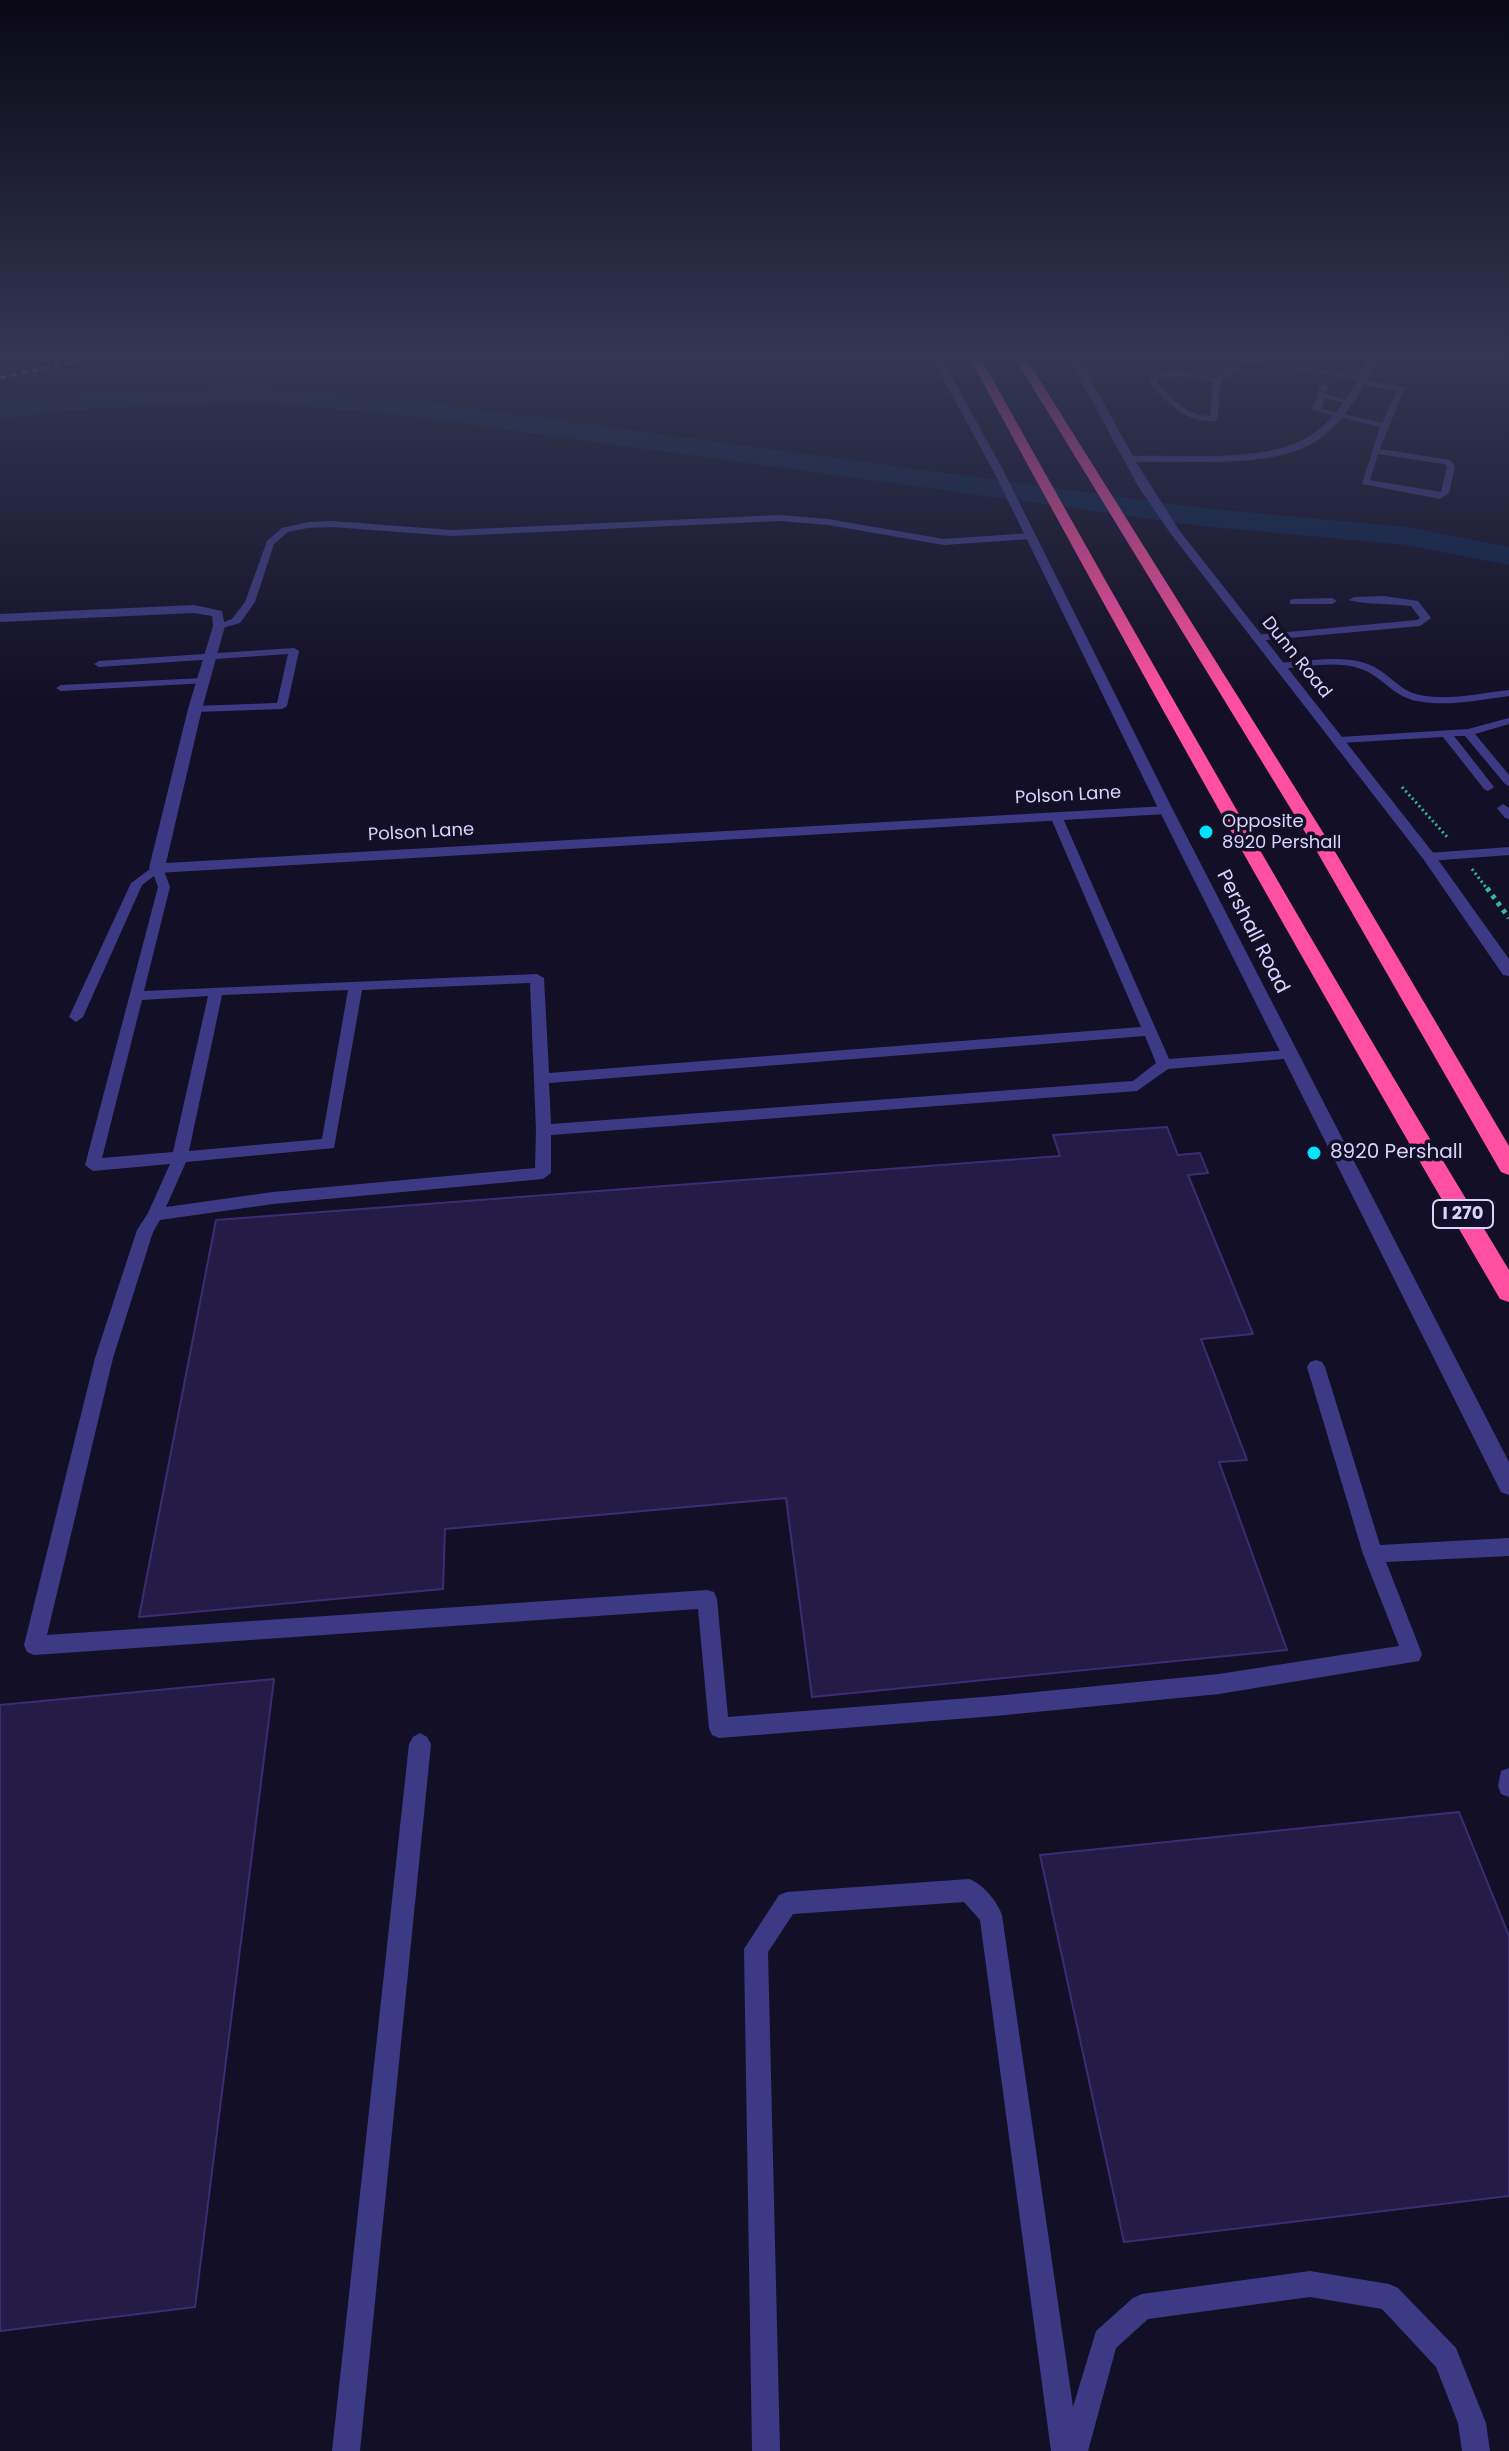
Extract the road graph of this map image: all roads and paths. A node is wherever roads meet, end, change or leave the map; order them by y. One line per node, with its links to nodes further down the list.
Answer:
1 (998, 469): 7 (street, Pershall Road)
2 (1033, 469): 50 (highway, I 270)
3 (1087, 469): 48 (highway)
4 (1135, 469): 13 (street, Dunn Road)
5 (1369, 469): 6 (lane)
6 (1450, 469)
7 (1030, 536): 12 (lane); 28 (street, Pershall Road)
8 (1354, 600): 10 (lane)
9 (1332, 601): 10 (lane)
10 (1305, 616): 13 (lane)
11 (0, 618): 12 (street)
12 (219, 626): 14 (street)
13 (1256, 638): 16 (street, Dunn Road)
14 (210, 656): 15 (lane); 17 (street); 20 (lane)
15 (99, 664)
16 (1279, 666): 19 (lane); 24 (street, Dunn Road)
17 (203, 681): 18 (lane); 20 (street)
18 (61, 688)
19 (1509, 693)
20 (195, 709): 34 (street)
21 (1509, 721): 22 (lane)
22 (1468, 732): 23 (lane); 25 (lane)
23 (1446, 733): 24 (lane); 27 (lane)
24 (1340, 740): 32 (street, Dunn Road)
25 (1509, 782)
26 (1399, 783): 30 (path)
27 (1488, 787)
28 (1166, 810): 29 (street, Polson Lane); 43 (street, Pershall Road)
29 (1056, 816): 34 (street, Polson Lane); 42 (lane)
30 (1455, 846)
31 (1509, 851): 32 (lane)
32 (1429, 857): 36 (street, Dunn Road)
33 (1471, 867): 35 (path)
34 (157, 868): 40 (lane); 41 (lane)
35 (1509, 918)
36 (1501, 948): 37 (street, Dunn Road)
37 (1509, 971)
38 (356, 985): 39 (lane); 45 (lane); 47 (lane)
39 (216, 991): 40 (lane); 47 (lane)
40 (136, 996): 47 (lane)
41 (76, 1017)
42 (1149, 1031): 44 (lane); 45 (lane)
43 (1290, 1055): 44 (lane); 52 (street, Pershall Road)
44 (1164, 1064): 46 (lane)
45 (540, 1079): 46 (lane)
46 (544, 1130): 49 (lane)
47 (179, 1160): 49 (lane)
48 (1509, 1166)
49 (155, 1215): 54 (lane)
50 (1509, 1292)
51 (1316, 1367): 54 (lane)
52 (1509, 1485)
53 (1509, 1547): 54 (lane)
54 (1373, 1554)
55 (420, 1744): 58 (lane)
56 (1509, 1779): 57 (lane)
57 (1509, 1786)
58 (346, 2451)
59 (766, 2451): 60 (lane)
60 (1065, 2451)
61 (1074, 2451): 62 (lane)
62 (1476, 2451)

